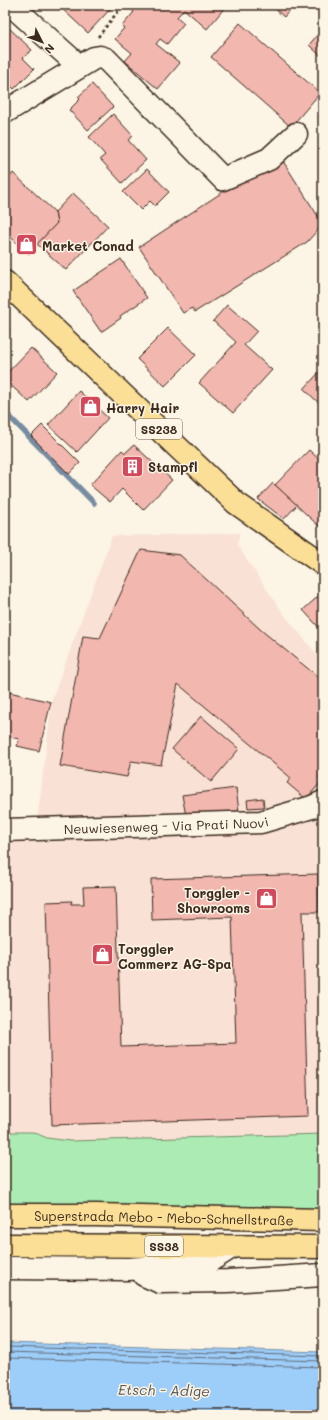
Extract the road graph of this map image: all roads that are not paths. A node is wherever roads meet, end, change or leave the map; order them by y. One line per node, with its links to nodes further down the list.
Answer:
1 (11, 5): 2 (street)
2 (86, 62): 3 (street); 4 (street)
3 (5, 112)
4 (296, 134)
5 (5, 282): 6 (main road, SS238)
6 (323, 564)
7 (323, 802): 8 (street, Neuwiesenweg - Via Prati Nuovi)
8 (5, 830)
9 (5, 1215): 10 (main road, Superstrada Mebo - Mebo-Schnellstraße / SS38)
10 (319, 1219)
11 (5, 1245): 12 (main road, SS38)
12 (232, 1247): 13 (main road, SS38); 15 (street)
13 (323, 1247)
14 (5, 1268): 15 (street)
15 (128, 1269): 16 (street)
16 (323, 1275)

